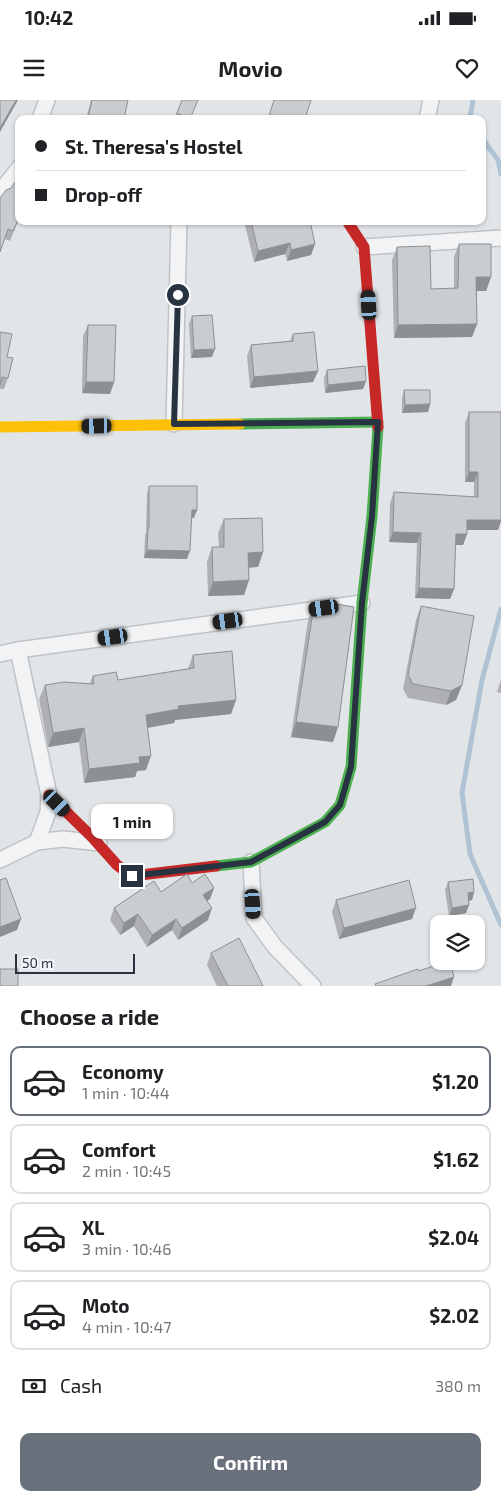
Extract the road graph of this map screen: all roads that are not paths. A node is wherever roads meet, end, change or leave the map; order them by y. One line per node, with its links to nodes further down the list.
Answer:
1 (47, 100): 3 (street)
2 (432, 100): 4 (street)
3 (41, 115)
4 (428, 115)
5 (15, 173): 6 (street)
6 (0, 192)
7 (179, 225): 12 (street)
8 (352, 225): 10 (street)
9 (500, 238): 10 (street)
10 (364, 247): 11 (street)
11 (378, 422): 12 (street); 14 (street)
12 (174, 424): 13 (street)
13 (0, 427)
14 (362, 603): 15 (street); 21 (street)
15 (18, 650): 16 (street); 17 (street)
16 (0, 654)
17 (49, 795): 18 (street); 19 (street)
18 (37, 842): 19 (street); 20 (street)
19 (99, 843): 21 (street)
20 (0, 860)
21 (251, 862): 22 (street)
22 (313, 986)

